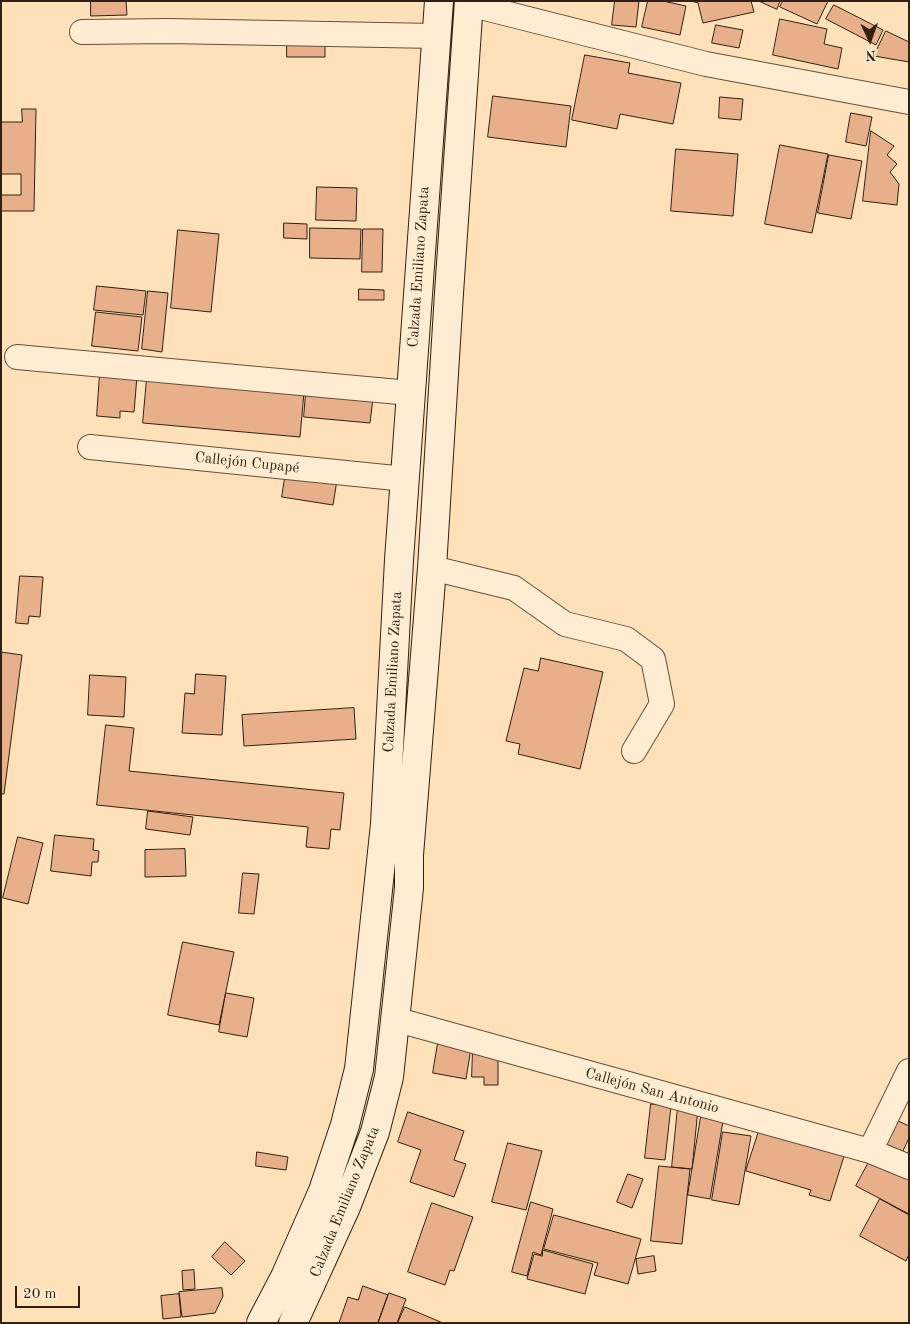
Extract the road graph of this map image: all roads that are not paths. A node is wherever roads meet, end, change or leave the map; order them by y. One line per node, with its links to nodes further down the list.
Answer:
1 (438, 1): 4 (main road, Calzada Emiliano Zapata)
2 (469, 2): 5 (street); 10 (main road, Calzada Emiliano Zapata)
3 (82, 32): 4 (street)
4 (436, 36): 7 (main road, Calzada Emiliano Zapata)
5 (909, 102)
6 (18, 356): 7 (street)
7 (410, 393): 9 (main road, Calzada Emiliano Zapata)
8 (90, 447): 9 (street, Callejón Cupapé)
9 (404, 479): 17 (main road, Calzada Emiliano Zapata)
10 (432, 568): 11 (street); 12 (main road, Calzada Emiliano Zapata)
11 (634, 751)
12 (394, 1019): 14 (street, Callejón San Antonio); 16 (main road, Calzada Emiliano Zapata)
13 (909, 1071): 14 (street)
14 (870, 1151): 15 (street, Callejón San Antonio)
15 (909, 1167)
16 (296, 1322)
17 (261, 1323)

